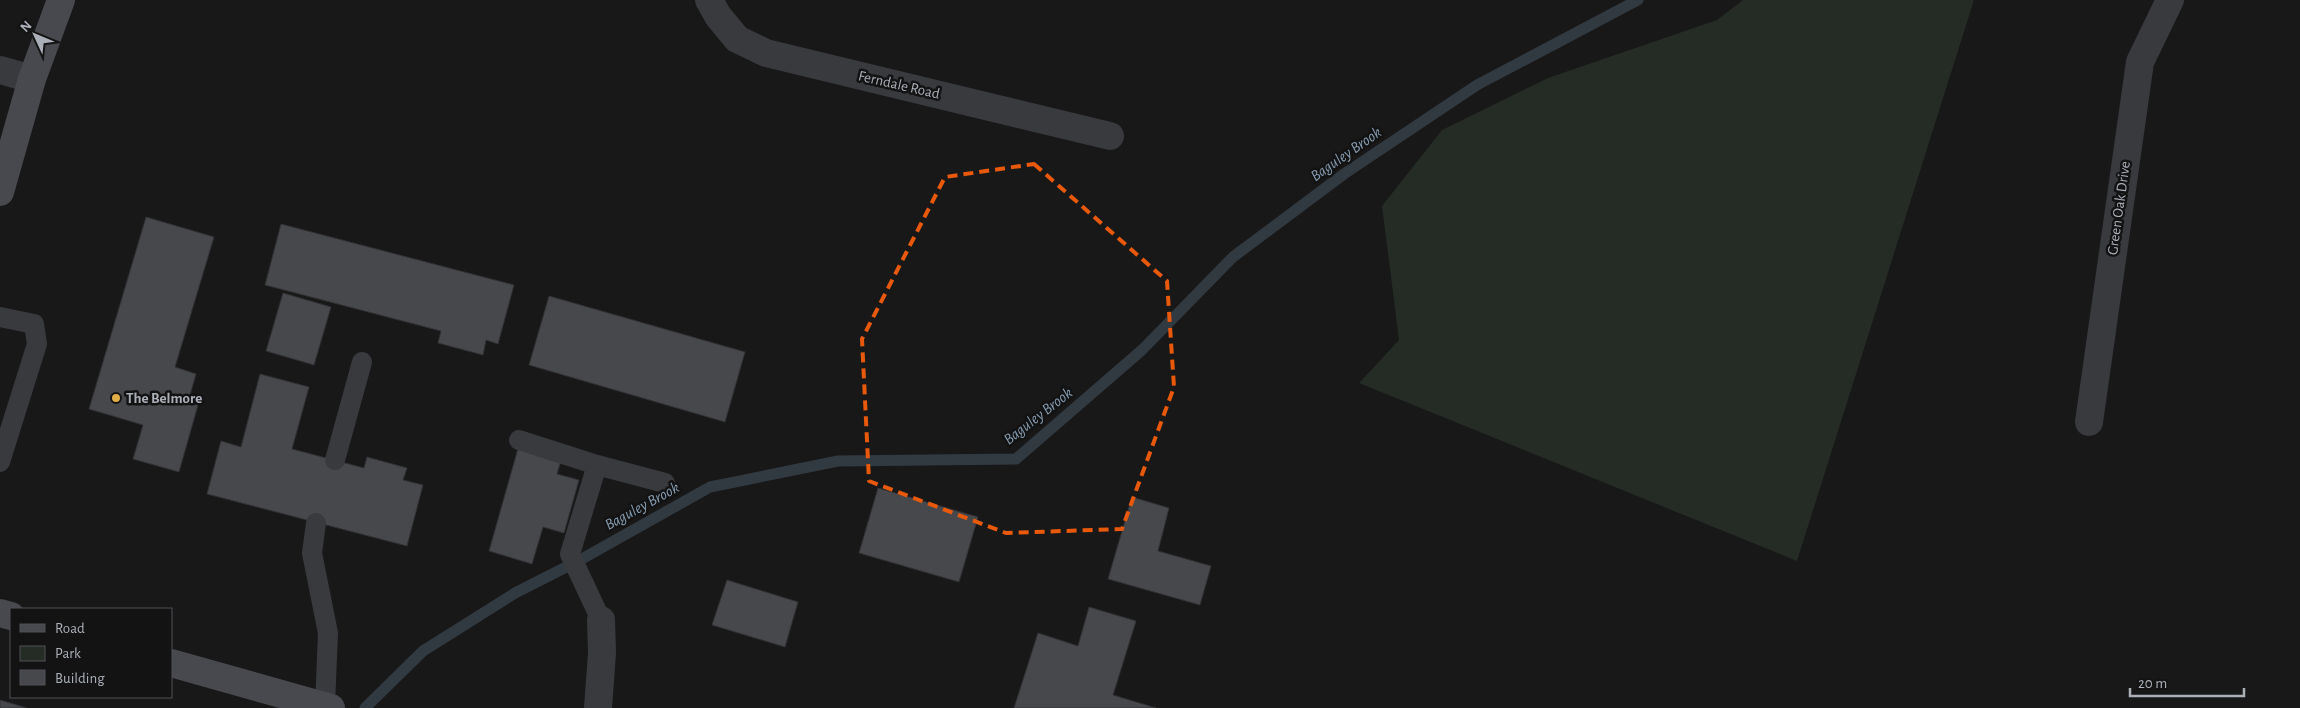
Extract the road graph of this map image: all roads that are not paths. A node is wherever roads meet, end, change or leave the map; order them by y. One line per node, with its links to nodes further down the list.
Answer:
1 (61, 0): 5 (street)
2 (709, 0): 6 (street, Ferndale Road)
3 (2170, 0): 10 (street, Green Oak Drive)
4 (0, 70): 5 (street)
5 (32, 79): 7 (street)
6 (1110, 136)
7 (0, 192)
8 (0, 317): 13 (lane)
9 (362, 362): 12 (lane)
10 (2089, 422)
11 (519, 440): 14 (lane)
12 (335, 460)
13 (0, 462)
14 (597, 465): 15 (lane); 17 (lane)
15 (665, 483)
16 (316, 523): 19 (lane)
17 (601, 620): 20 (street)
18 (172, 662): 19 (street)
19 (328, 707)
20 (598, 708)

